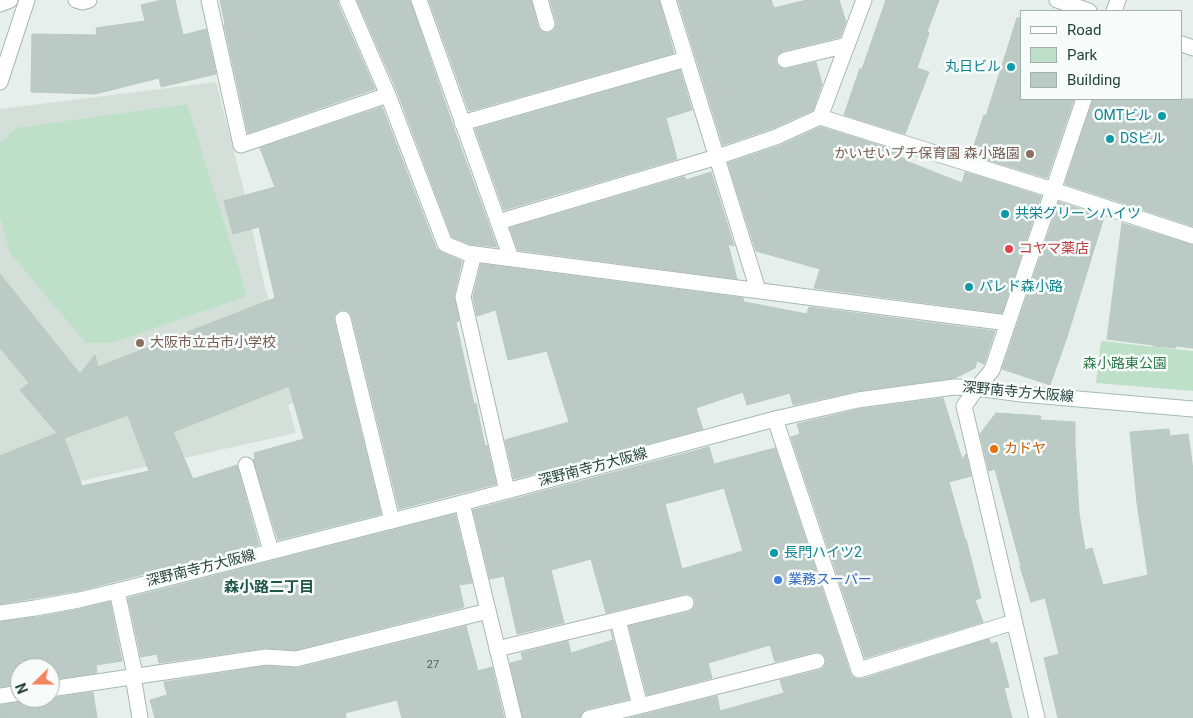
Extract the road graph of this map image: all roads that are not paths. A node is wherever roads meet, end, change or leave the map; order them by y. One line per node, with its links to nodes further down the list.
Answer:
1 (10, 0): 12 (street)
2 (27, 0): 18 (street)
3 (76, 0): 4 (street)
4 (89, 0)
5 (209, 0): 19 (street)
6 (347, 0): 19 (street)
7 (418, 0): 22 (street)
8 (540, 0): 14 (street)
9 (668, 0): 16 (street)
10 (864, 0): 15 (street)
11 (1057, 0): 13 (street)
12 (0, 4)
13 (1086, 10)
14 (547, 24)
15 (847, 45): 17 (street); 21 (street)
16 (686, 59): 22 (street); 23 (street)
17 (785, 60)
18 (0, 82)
19 (388, 95): 27 (street)
20 (1084, 100): 24 (street)
21 (820, 117): 23 (street); 24 (street)
22 (462, 123): 25 (street)
23 (717, 157): 25 (street); 29 (street)
24 (1053, 190): 26 (street); 31 (street)
25 (498, 222): 28 (street)
26 (1193, 236)
27 (474, 254): 28 (street); 36 (street)
28 (511, 258): 29 (street)
29 (758, 290): 31 (street)
30 (343, 319): 38 (street)
31 (1008, 323): 32 (street)
32 (978, 388): 33 (street, 深野南寺方大阪線); 34 (street, 深野南寺方大阪線); 45 (street)
33 (1193, 409)
34 (775, 419): 36 (street, 深野南寺方大阪線); 45 (street)
35 (246, 465): 39 (street)
36 (507, 490): 37 (street, 深野南寺方大阪線)
37 (462, 503): 38 (street, 深野南寺方大阪線); 42 (street)
38 (392, 521): 39 (street, 深野南寺方大阪線)
39 (270, 551): 40 (street, 深野南寺方大阪線)
40 (117, 591): 43 (street, 深野南寺方大阪線); 48 (street)
41 (686, 603): 44 (street)
42 (488, 610): 46 (street); 48 (street)
43 (0, 613)
44 (618, 620): 46 (street); 50 (street)
45 (1014, 622): 54 (street)
46 (497, 649): 52 (street)
47 (817, 661): 50 (street)
48 (133, 676): 49 (street); 51 (street)
49 (60, 687)
50 (640, 706): 53 (street)
51 (140, 718)
52 (514, 718)
53 (590, 718)
54 (1037, 718)

